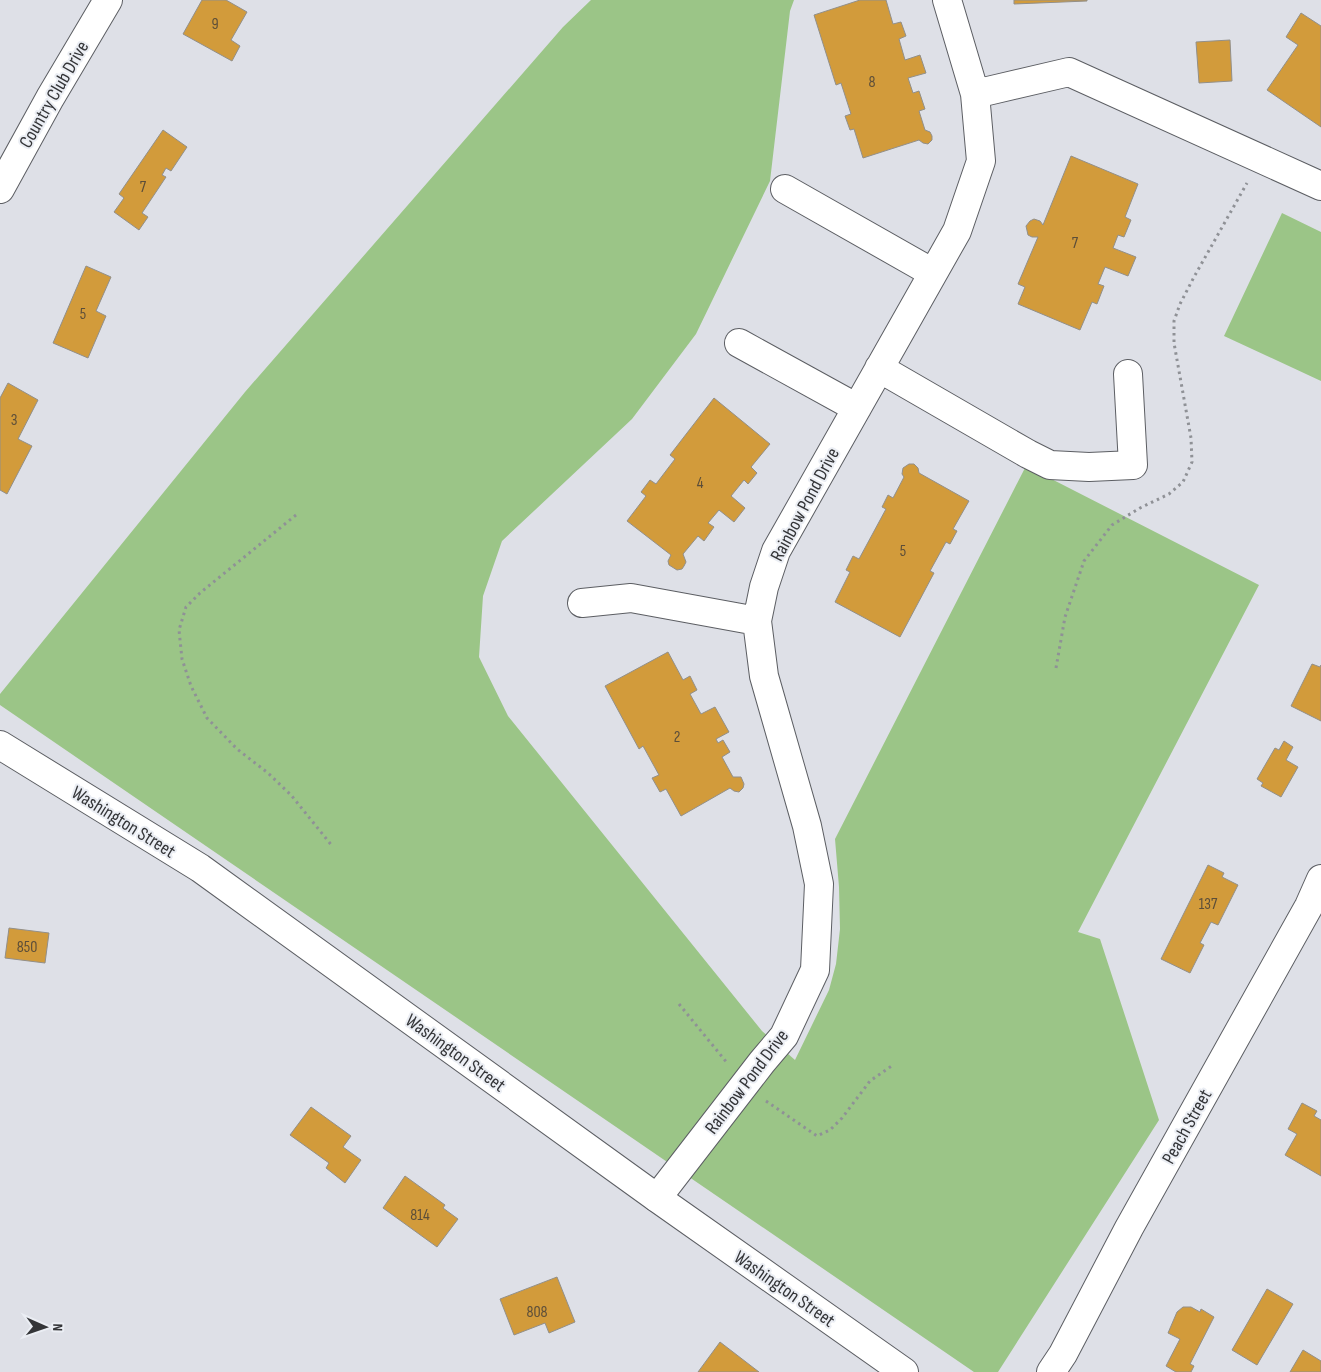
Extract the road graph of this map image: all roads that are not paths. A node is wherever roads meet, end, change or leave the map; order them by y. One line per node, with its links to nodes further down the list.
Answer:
1 (108, 0): 6 (street, Country Club Drive)
2 (947, 0): 3 (street, Rainbow Pond Drive)
3 (974, 94): 4 (street); 7 (street, Rainbow Pond Drive)
4 (1321, 186)
5 (786, 189): 7 (street)
6 (0, 190)
7 (933, 274): 9 (street, Rainbow Pond Drive)
8 (739, 343): 11 (street)
9 (879, 368): 10 (street); 11 (street, Rainbow Pond Drive)
10 (1128, 374)
11 (856, 408): 13 (street, Rainbow Pond Drive)
12 (582, 603): 13 (street)
13 (757, 621): 16 (street, Rainbow Pond Drive)
14 (0, 744): 16 (street, Washington Street)
15 (1321, 878): 18 (street, Peach Street)
16 (657, 1198): 17 (street, Washington Street)
17 (904, 1372)
18 (1051, 1372)

